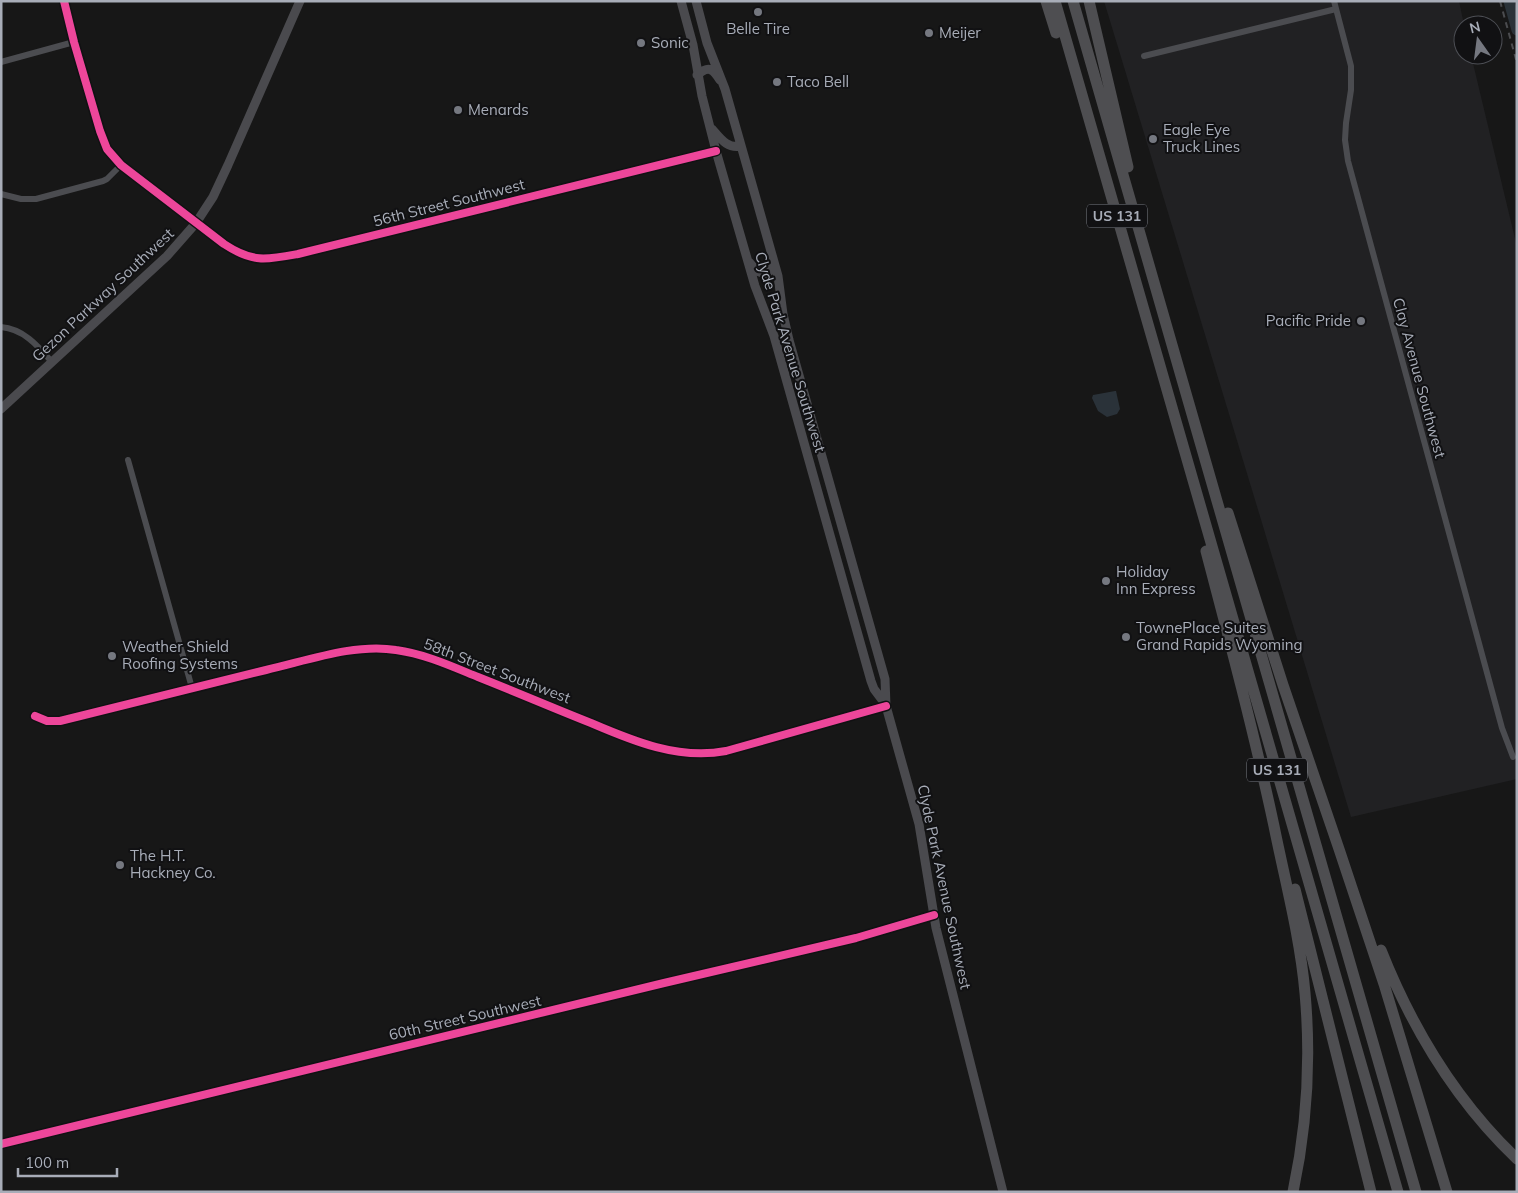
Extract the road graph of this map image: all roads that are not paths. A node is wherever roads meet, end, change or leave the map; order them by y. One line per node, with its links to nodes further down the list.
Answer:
1 (64, 1): 11 (street, 56th Street Southwest)
2 (300, 1): 22 (main road, Gezon Parkway Southwest)
3 (681, 1): 14 (main road, Clyde Park Avenue Southwest)
4 (696, 1): 16 (main road, Clyde Park Avenue Southwest)
5 (1046, 1): 15 (highway)
6 (1055, 1): 15 (highway, US 131)
7 (1073, 1): 24 (highway, US 131)
8 (1089, 1): 24 (highway)
9 (1334, 1): 10 (street, Clay Avenue Southwest)
10 (1336, 9): 12 (street); 37 (street, Clay Avenue Southwest)
11 (74, 42): 13 (street); 20 (street, 56th Street Southwest)
12 (1144, 56)
13 (1, 62)
14 (698, 75): 16 (main road); 17 (main road, Clyde Park Avenue Southwest)
15 (1079, 85): 27 (highway, US 131)
16 (725, 89): 18 (main road, Clyde Park Avenue Southwest)
17 (710, 127): 18 (main road); 19 (main road, Clyde Park Avenue Southwest)
18 (741, 146): 25 (main road, Clyde Park Avenue Southwest)
19 (716, 151): 22 (street, 56th Street Southwest); 23 (main road, Clyde Park Avenue Southwest)
20 (121, 165): 21 (street); 22 (street, 56th Street Southwest)
21 (1, 194)
22 (196, 223): 28 (main road, Gezon Parkway Southwest)
23 (748, 260): 25 (main road); 29 (main road, Clyde Park Avenue Southwest)
24 (1149, 264): 32 (highway, US 131)
25 (774, 265): 30 (main road, Clyde Park Avenue Southwest)
26 (1, 327): 28 (street)
27 (1155, 348): 38 (highway); 46 (highway, US 131)
28 (52, 362): 31 (main road, Gezon Parkway Southwest)
29 (783, 366): 30 (main road); 35 (main road, Clyde Park Avenue Southwest)
30 (801, 379): 35 (main road, Clyde Park Avenue Southwest)
31 (1, 410)
32 (1196, 427): 39 (highway); 47 (highway, US 131)
33 (128, 460): 34 (street)
34 (192, 688): 35 (street, 58th Street Southwest); 36 (street, 58th Street Southwest)
35 (886, 706): 40 (main road, Clyde Park Avenue Southwest)
36 (35, 716)
37 (1513, 757)
38 (1260, 762): 44 (highway); 45 (highway)
39 (1339, 848): 42 (highway); 48 (highway)
40 (934, 916): 41 (street, 60th Street Southwest); 43 (main road, Clyde Park Avenue Southwest)
41 (1, 1144)
42 (1517, 1159)
43 (1003, 1192)
44 (1293, 1192)
45 (1371, 1192)
46 (1398, 1192)
47 (1416, 1192)
48 (1447, 1192)

